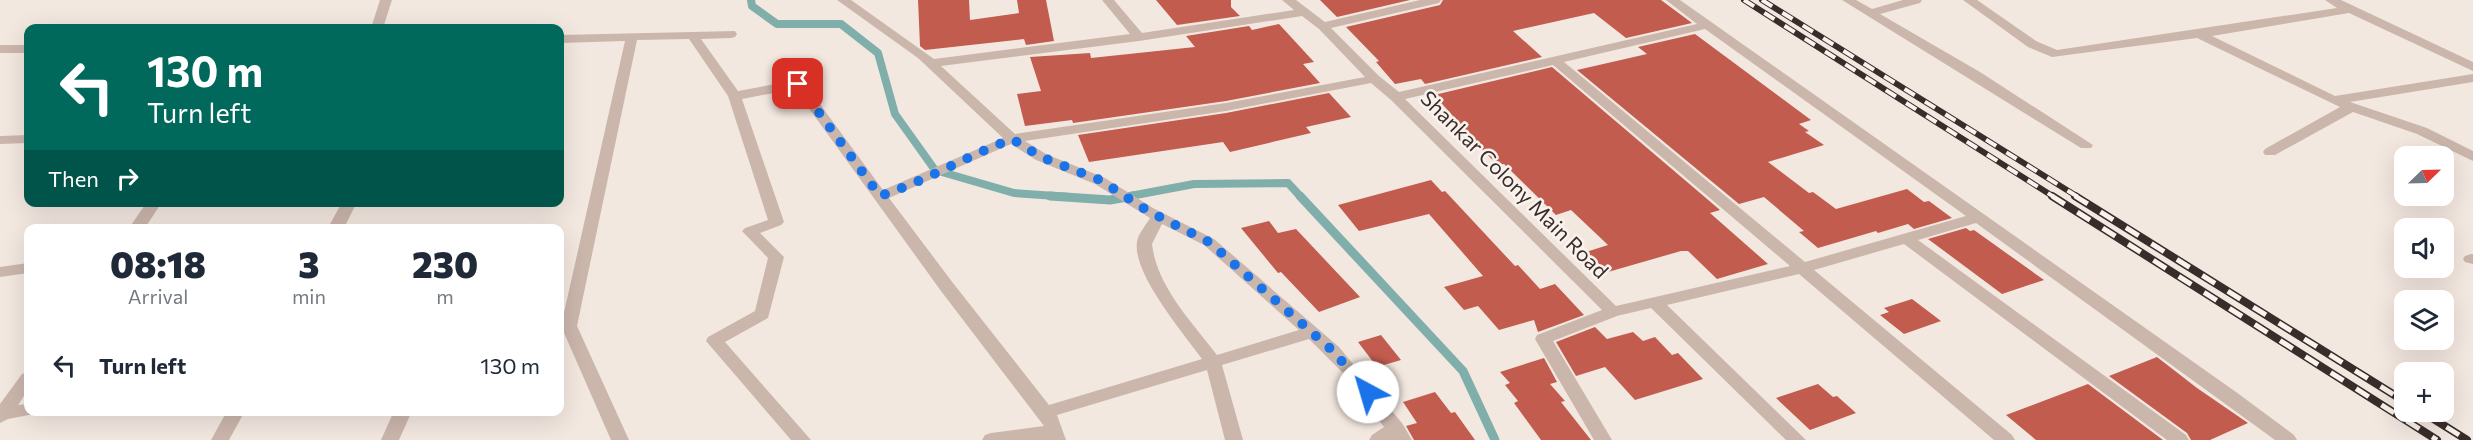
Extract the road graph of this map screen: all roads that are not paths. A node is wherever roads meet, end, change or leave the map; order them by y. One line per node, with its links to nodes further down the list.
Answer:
1 (386, 0): 14 (street)
2 (843, 0): 26 (street)
3 (1108, 0): 21 (street)
4 (1288, 0): 12 (street, Shankar Colony Main Road)
5 (1435, 0): 15 (street)
6 (1672, 0): 16 (street)
7 (1848, 0): 13 (street)
8 (1916, 0): 13 (street)
9 (1968, 0): 18 (street)
10 (2331, 0): 11 (street)
11 (2350, 9): 18 (street); 27 (street)
12 (1305, 12): 15 (street, Shankar Colony Main Road); 21 (street)
13 (1870, 13): 37 (street)
14 (378, 24)
15 (1323, 26): 29 (street, Shankar Colony Main Road)
16 (1707, 26): 25 (street); 44 (street)
17 (731, 34): 19 (street)
18 (2199, 34): 32 (street)
19 (692, 35): 20 (street); 30 (street)
20 (632, 37): 22 (street); 53 (street)
21 (1139, 37): 26 (street)
22 (564, 39)
23 (0, 49): 24 (street)
24 (24, 49)
25 (1557, 62): 31 (street); 48 (street)
26 (930, 63): 34 (street)
27 (2473, 67)
28 (2473, 78): 32 (street)
29 (1374, 79): 31 (street, Shankar Colony Main Road); 34 (street)
30 (735, 96): 40 (street); 68 (street)
31 (1396, 97): 52 (street, Shankar Colony Main Road)
32 (2332, 100): 33 (street)
33 (2351, 107): 38 (street); 39 (street)
34 (1012, 139): 40 (street); 43 (street)
35 (24, 140): 36 (street)
36 (3, 143)
37 (2086, 145)
38 (2270, 152)
39 (2473, 157)
40 (880, 196): 59 (street)
41 (152, 207): 45 (street)
42 (347, 207): 46 (street)
43 (1154, 214): 54 (street); 55 (street)
44 (1979, 217): 47 (street); 76 (street)
45 (140, 224)
46 (338, 224)
47 (1906, 238): 48 (street); 75 (street)
48 (1803, 268): 51 (street); 74 (street)
49 (24, 269): 50 (street)
50 (0, 272)
51 (1655, 303): 52 (street); 73 (street)
52 (1613, 312): 72 (street)
53 (564, 327): 67 (street)
54 (1312, 332): 55 (street); 63 (street)
55 (1213, 362): 59 (street); 70 (street)
56 (24, 385): 57 (street); 60 (street)
57 (0, 394)
58 (24, 411): 60 (street)
59 (1045, 412): 64 (street)
60 (2, 415)
61 (233, 416): 65 (street)
62 (401, 416): 66 (street)
63 (1400, 434): 71 (street)
64 (1056, 436): 69 (street)
65 (220, 440)
66 (390, 440)
67 (620, 440)
68 (802, 440)
69 (991, 440)
70 (1234, 440)
71 (1378, 440)
72 (1603, 440)
73 (1797, 440)
74 (2006, 440)
75 (2180, 440)
76 (2288, 440)

